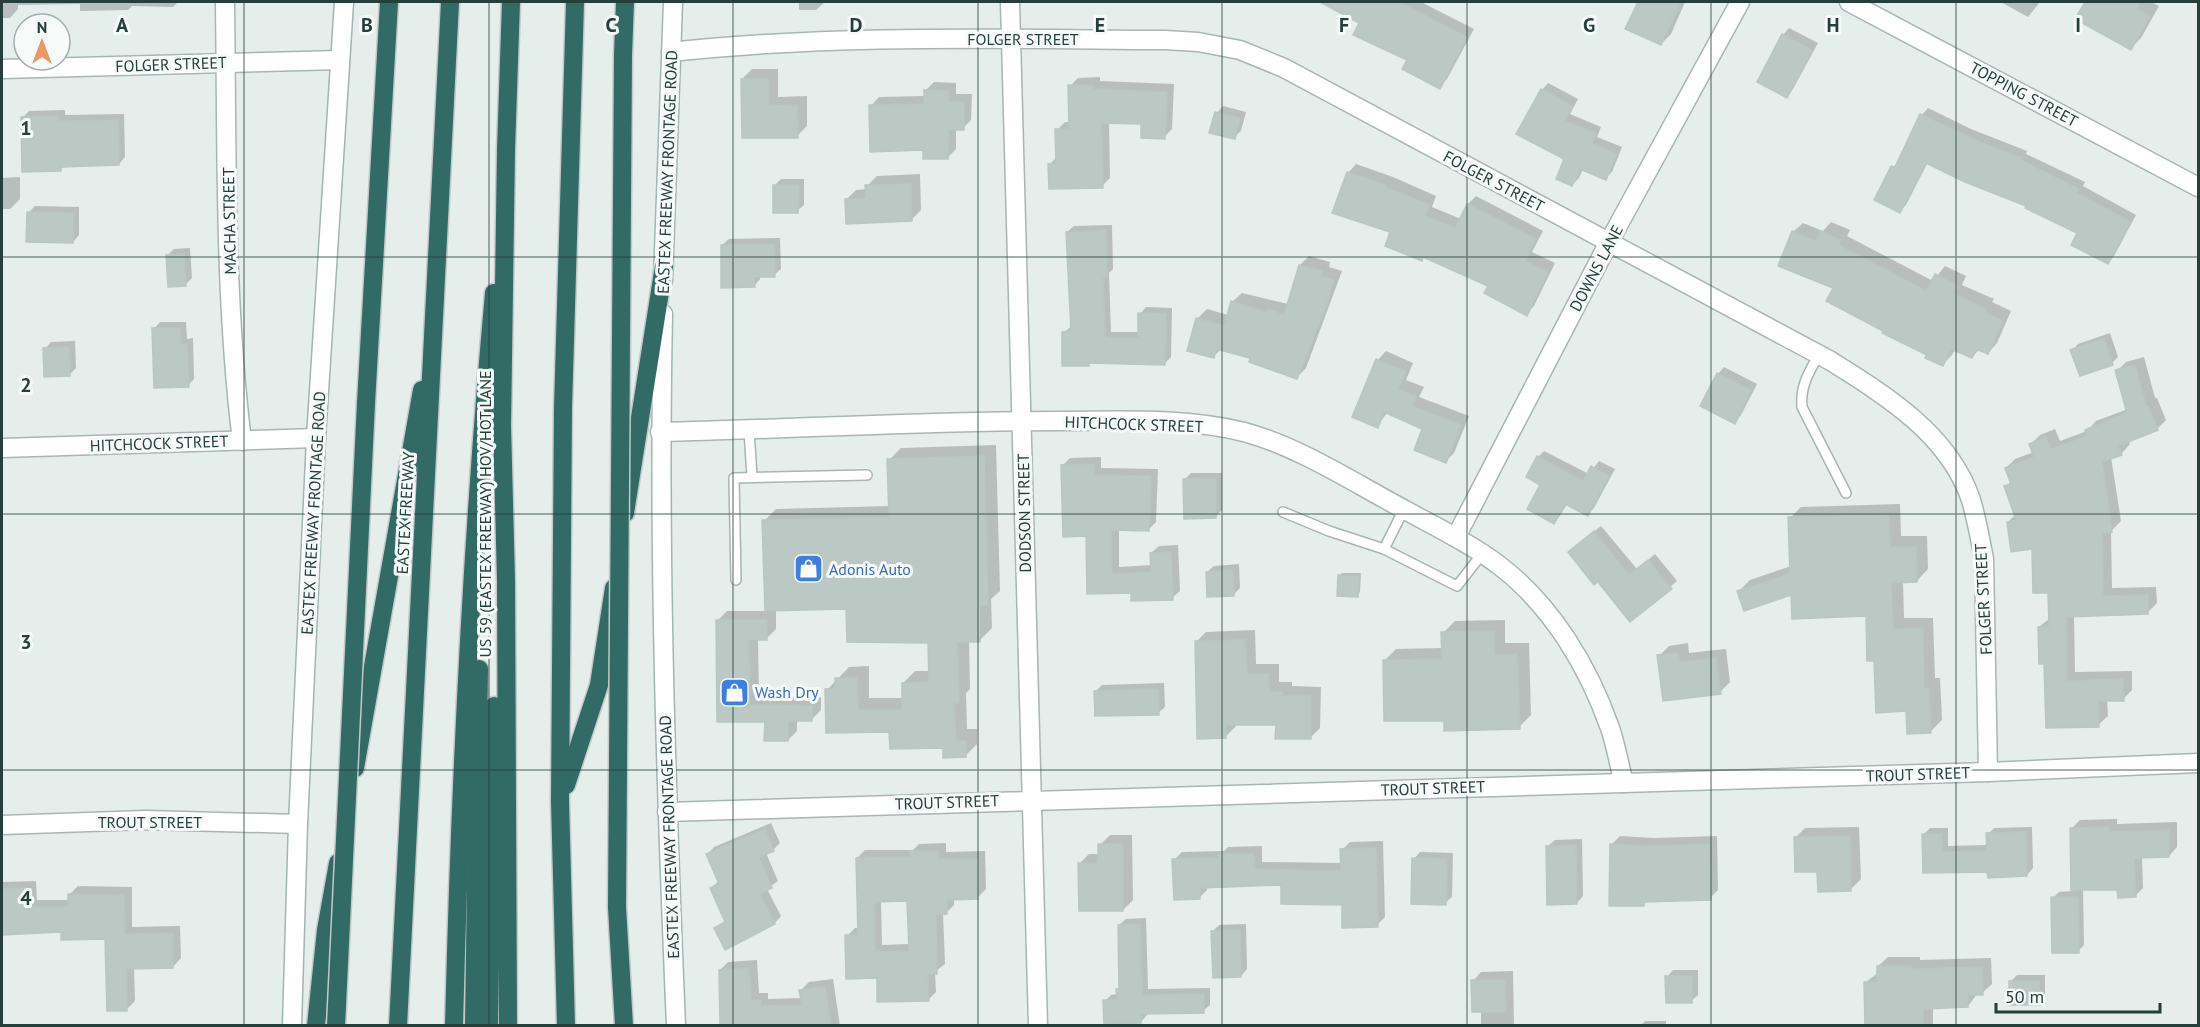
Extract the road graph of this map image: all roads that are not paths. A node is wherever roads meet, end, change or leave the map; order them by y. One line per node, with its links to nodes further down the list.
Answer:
1 (225, 2): 15 (street, MACHA STREET)
2 (344, 2): 14 (street, EASTEX FREEWAY FRONTAGE ROAD)
3 (389, 2): 50 (highway, bridge)
4 (450, 2): 21 (highway, EASTEX FREEWAY)
5 (511, 2): 17 (highway, US 59 (EASTEX FREEWAY) HOV/HOT LANE)
6 (574, 2): 44 (highway)
7 (625, 2): 57 (highway, bridge)
8 (673, 2): 13 (street, EASTEX FREEWAY FRONTAGE ROAD)
9 (1010, 2): 12 (street, DODSON STREET)
10 (1740, 2): 19 (street, DOWNS LANE)
11 (1849, 2): 18 (street, TOPPING STREET)
12 (1011, 39): 13 (street, FOLGER STREET); 19 (street, FOLGER STREET); 23 (street, DODSON STREET)
13 (671, 52): 20 (street, EASTEX FREEWAY FRONTAGE ROAD)
14 (340, 60): 15 (street, FOLGER STREET); 27 (street, EASTEX FREEWAY FRONTAGE ROAD)
15 (226, 62): 16 (street, FOLGER STREET); 28 (street, MACHA STREET)
16 (2, 69)
17 (506, 150): 24 (highway, US 59 (EASTEX FREEWAY) HOV/HOT LANE); 32 (highway)
18 (2199, 187)
19 (1609, 242): 22 (street, FOLGER STREET); 36 (street, DOWNS LANE)
20 (664, 266): 26 (street, EASTEX FREEWAY FRONTAGE ROAD); 44 (highway)
21 (435, 315): 49 (highway); 51 (highway, EASTEX FREEWAY)
22 (1819, 354): 33 (lane); 41 (street, FOLGER STREET)
23 (1022, 421): 25 (street, HITCHCOCK STREET); 34 (street, HITCHCOCK STREET); 43 (street, DODSON STREET)
24 (502, 426): 54 (highway); 55 (highway, US 59 (EASTEX FREEWAY) HOV/HOT LANE)
25 (749, 430): 26 (street, HITCHCOCK STREET); 31 (lane)
26 (660, 432): 45 (street, EASTEX FREEWAY FRONTAGE ROAD)
27 (316, 438): 28 (street, HITCHCOCK STREET); 46 (street, EASTEX FREEWAY FRONTAGE ROAD)
28 (242, 441): 29 (street, HITCHCOCK STREET)
29 (2, 448)
30 (867, 474): 31 (lane)
31 (752, 477): 39 (lane)
32 (479, 493): 52 (highway); 53 (highway)
33 (1846, 493)
34 (1404, 509): 36 (street, HITCHCOCK STREET); 37 (lane)
35 (1283, 512): 37 (lane)
36 (1455, 537): 38 (street, HITCHCOCK STREET)
37 (1384, 549): 38 (lane)
38 (1482, 554): 42 (street, HITCHCOCK STREET)
39 (736, 580)
40 (2199, 763): 41 (street, TROUT STREET)
41 (1988, 772): 42 (street, TROUT STREET)
42 (1624, 783): 43 (street, TROUT STREET)
43 (1031, 799): 45 (street, TROUT STREET); 59 (street, DODSON STREET)
44 (561, 801): 56 (highway)
45 (667, 812): 58 (street, EASTEX FREEWAY FRONTAGE ROAD)
46 (298, 824): 47 (street, TROUT STREET); 48 (street, EASTEX FREEWAY FRONTAGE ROAD)
47 (2, 825)
48 (292, 1026)
49 (316, 1026)
50 (336, 1026)
51 (398, 1026)
52 (454, 1026)
53 (474, 1026)
54 (489, 1026)
55 (508, 1026)
56 (566, 1026)
57 (624, 1026)
58 (676, 1026)
59 (1038, 1026)

